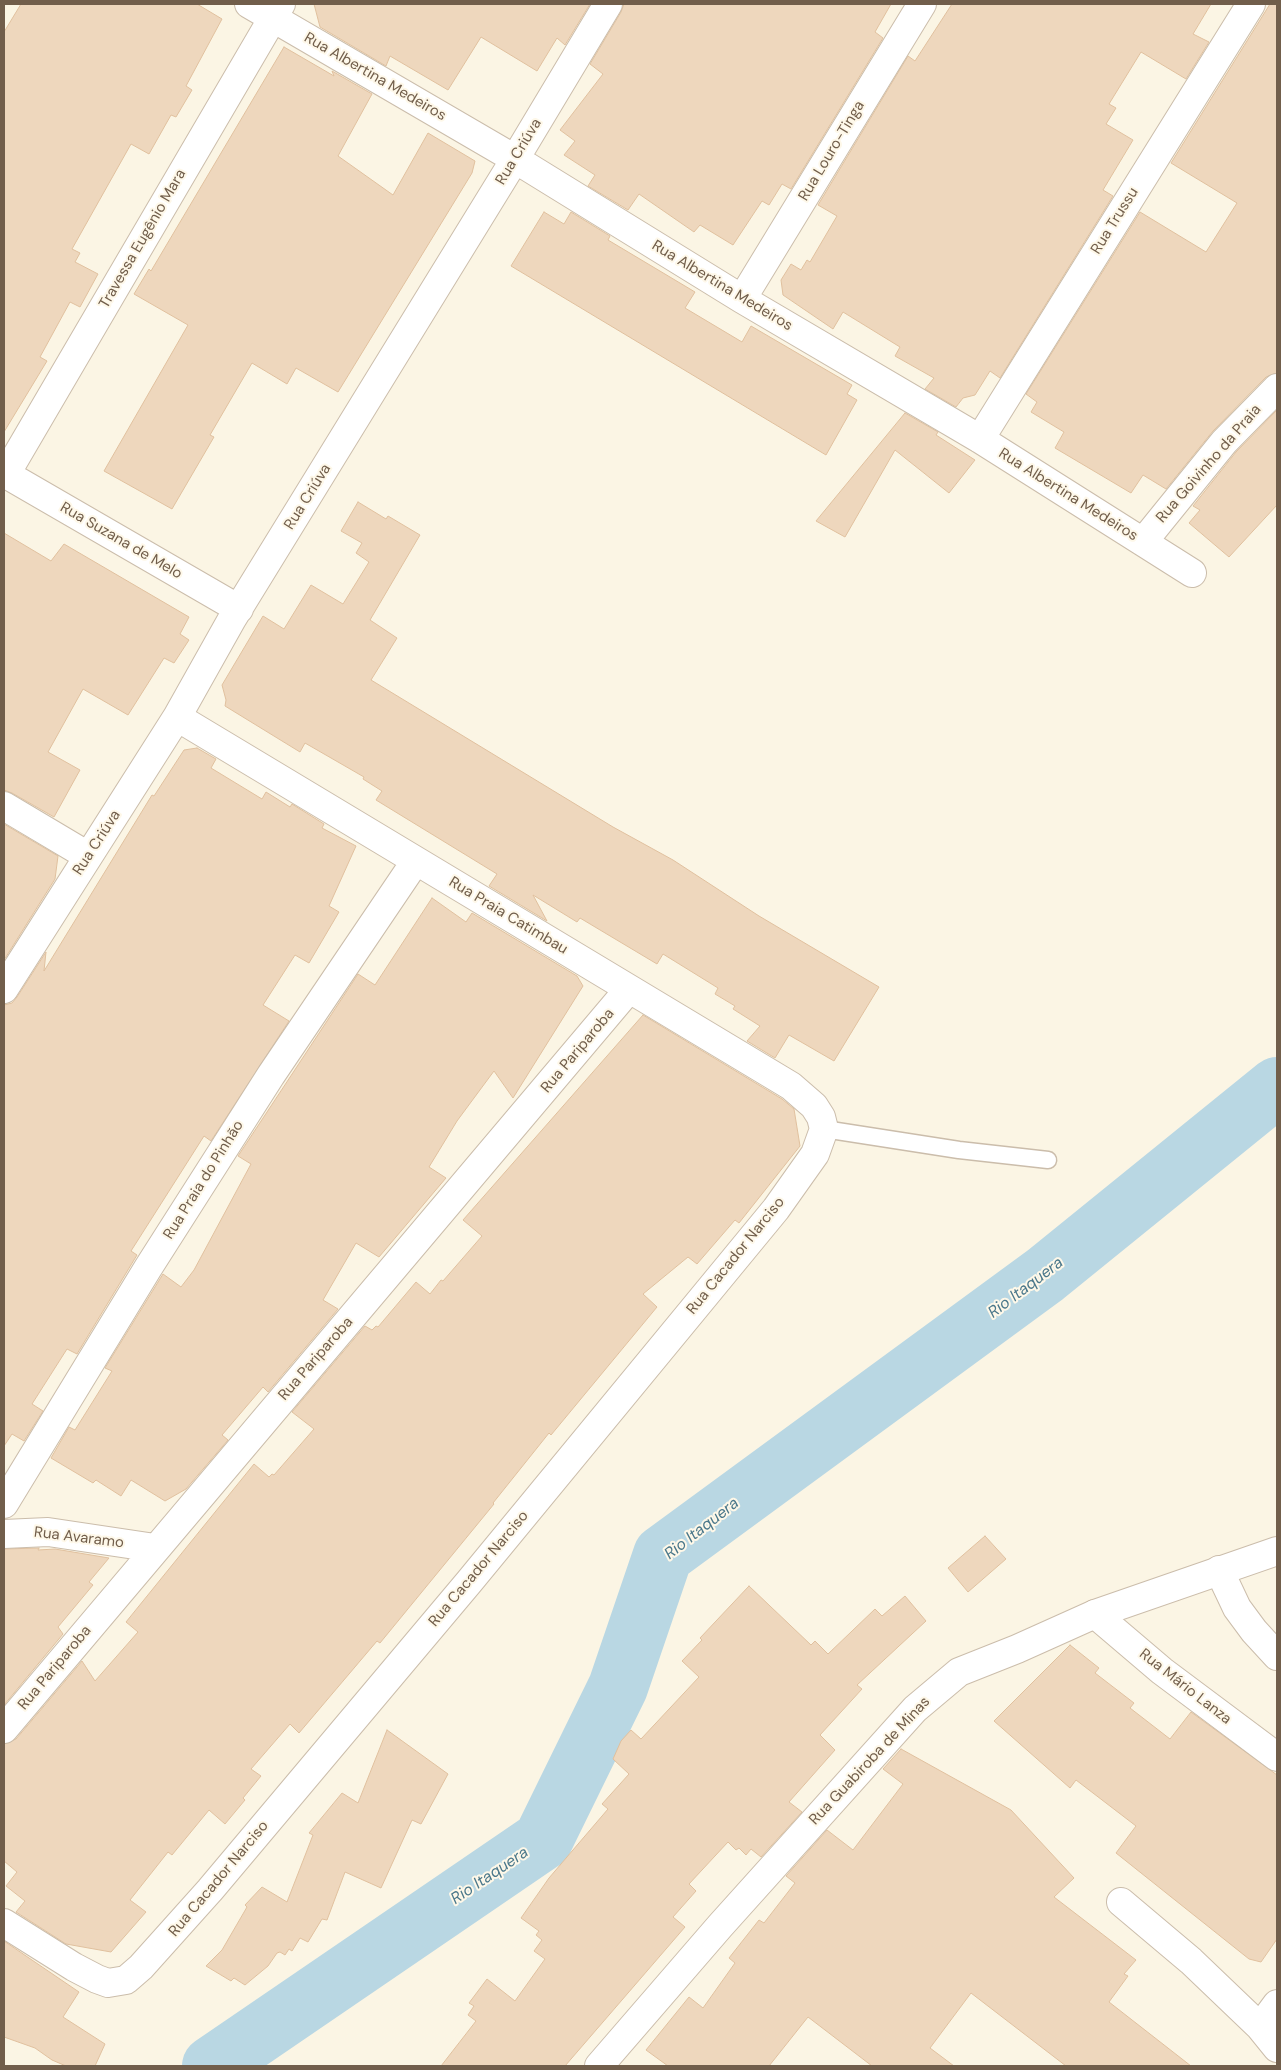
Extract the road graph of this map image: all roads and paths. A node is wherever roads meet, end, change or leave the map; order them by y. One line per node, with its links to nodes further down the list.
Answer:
1 (249, 4): 5 (street, Rua Albertina Medeiros)
2 (608, 4): 6 (street, Rua Criúva)
3 (922, 4): 7 (street, Rua Louro-Tinga)
4 (1251, 4): 9 (street, Rua Trussu)
5 (276, 11): 6 (street, Rua Albertina Medeiros); 10 (street, Travessa Eugênio Mara)
6 (515, 159): 7 (street, Rua Albertina Medeiros); 13 (street, Rua Criúva)
7 (742, 299): 9 (street, Rua Albertina Medeiros)
8 (1277, 388): 11 (street, Rua Goivinho da Praia)
9 (980, 439): 11 (street, Rua Albertina Medeiros)
10 (5, 473): 13 (street, Rua Suzana de Melo)
11 (1143, 542): 12 (street, Rua Albertina Medeiros)
12 (1192, 573)
13 (239, 609): 14 (street, Rua Criúva)
14 (177, 717): 16 (street, Rua Criúva); 17 (street, Rua Praia Catimbau)
15 (4, 806): 16 (street)
16 (88, 856): 18 (street, Rua Criúva)
17 (415, 862): 19 (street, Rua Praia Catimbau); 22 (street, Rua Praia do Pinhão)
18 (4, 989)
19 (629, 990): 20 (street, Rua Praia Catimbau); 24 (street, Rua Pariparoba)
20 (824, 1129): 21 (lane); 32 (street, Rua Cacador Narciso)
21 (1048, 1160)
22 (4, 1504)
23 (4, 1534): 24 (street, Rua Avaramo)
24 (155, 1548): 29 (street, Rua Pariparoba)
25 (1277, 1551): 26 (street, Rua Guabiroba de Minas)
26 (1219, 1570): 27 (street, Rua Guabiroba de Minas); 28 (street)
27 (1095, 1614): 30 (street, Rua Mário Lanza); 36 (street, Rua Guabiroba de Minas)
28 (1277, 1656)
29 (4, 1730)
30 (1277, 1757)
31 (1121, 1902): 34 (street)
32 (4, 1922)
33 (1277, 2004): 34 (street)
34 (1260, 2027): 35 (street)
35 (1277, 2048)
36 (599, 2066)

